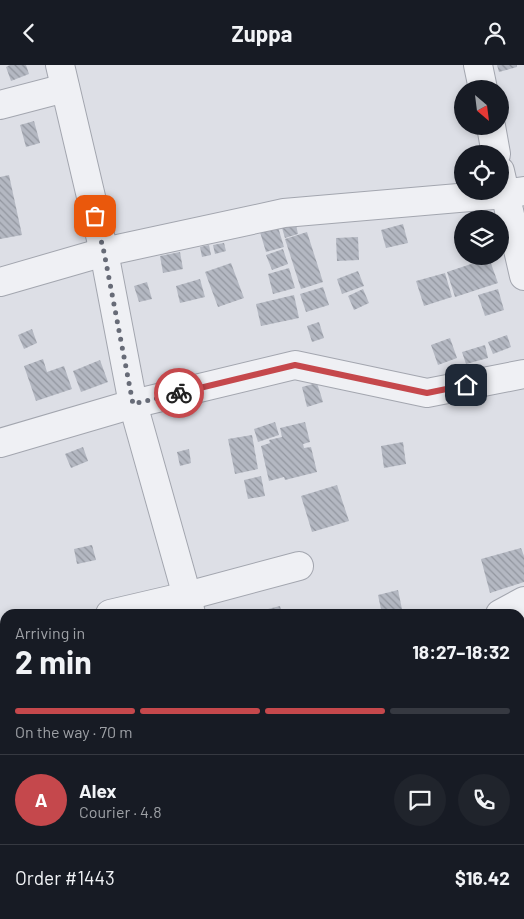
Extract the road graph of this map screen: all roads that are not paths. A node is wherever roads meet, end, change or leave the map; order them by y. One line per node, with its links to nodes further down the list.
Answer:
1 (478, 65): 3 (street)
2 (62, 77): 4 (street); 6 (street)
3 (481, 80)
4 (0, 105)
5 (510, 185): 6 (street); 7 (street)
6 (104, 252): 8 (street); 10 (street)
7 (524, 276)
8 (0, 282)
9 (524, 374): 10 (street)
10 (133, 404): 11 (street); 14 (street)
11 (0, 443)
12 (299, 567): 14 (street)
13 (524, 601): 16 (street)
14 (189, 605): 15 (street)
15 (154, 609)
16 (509, 609)

